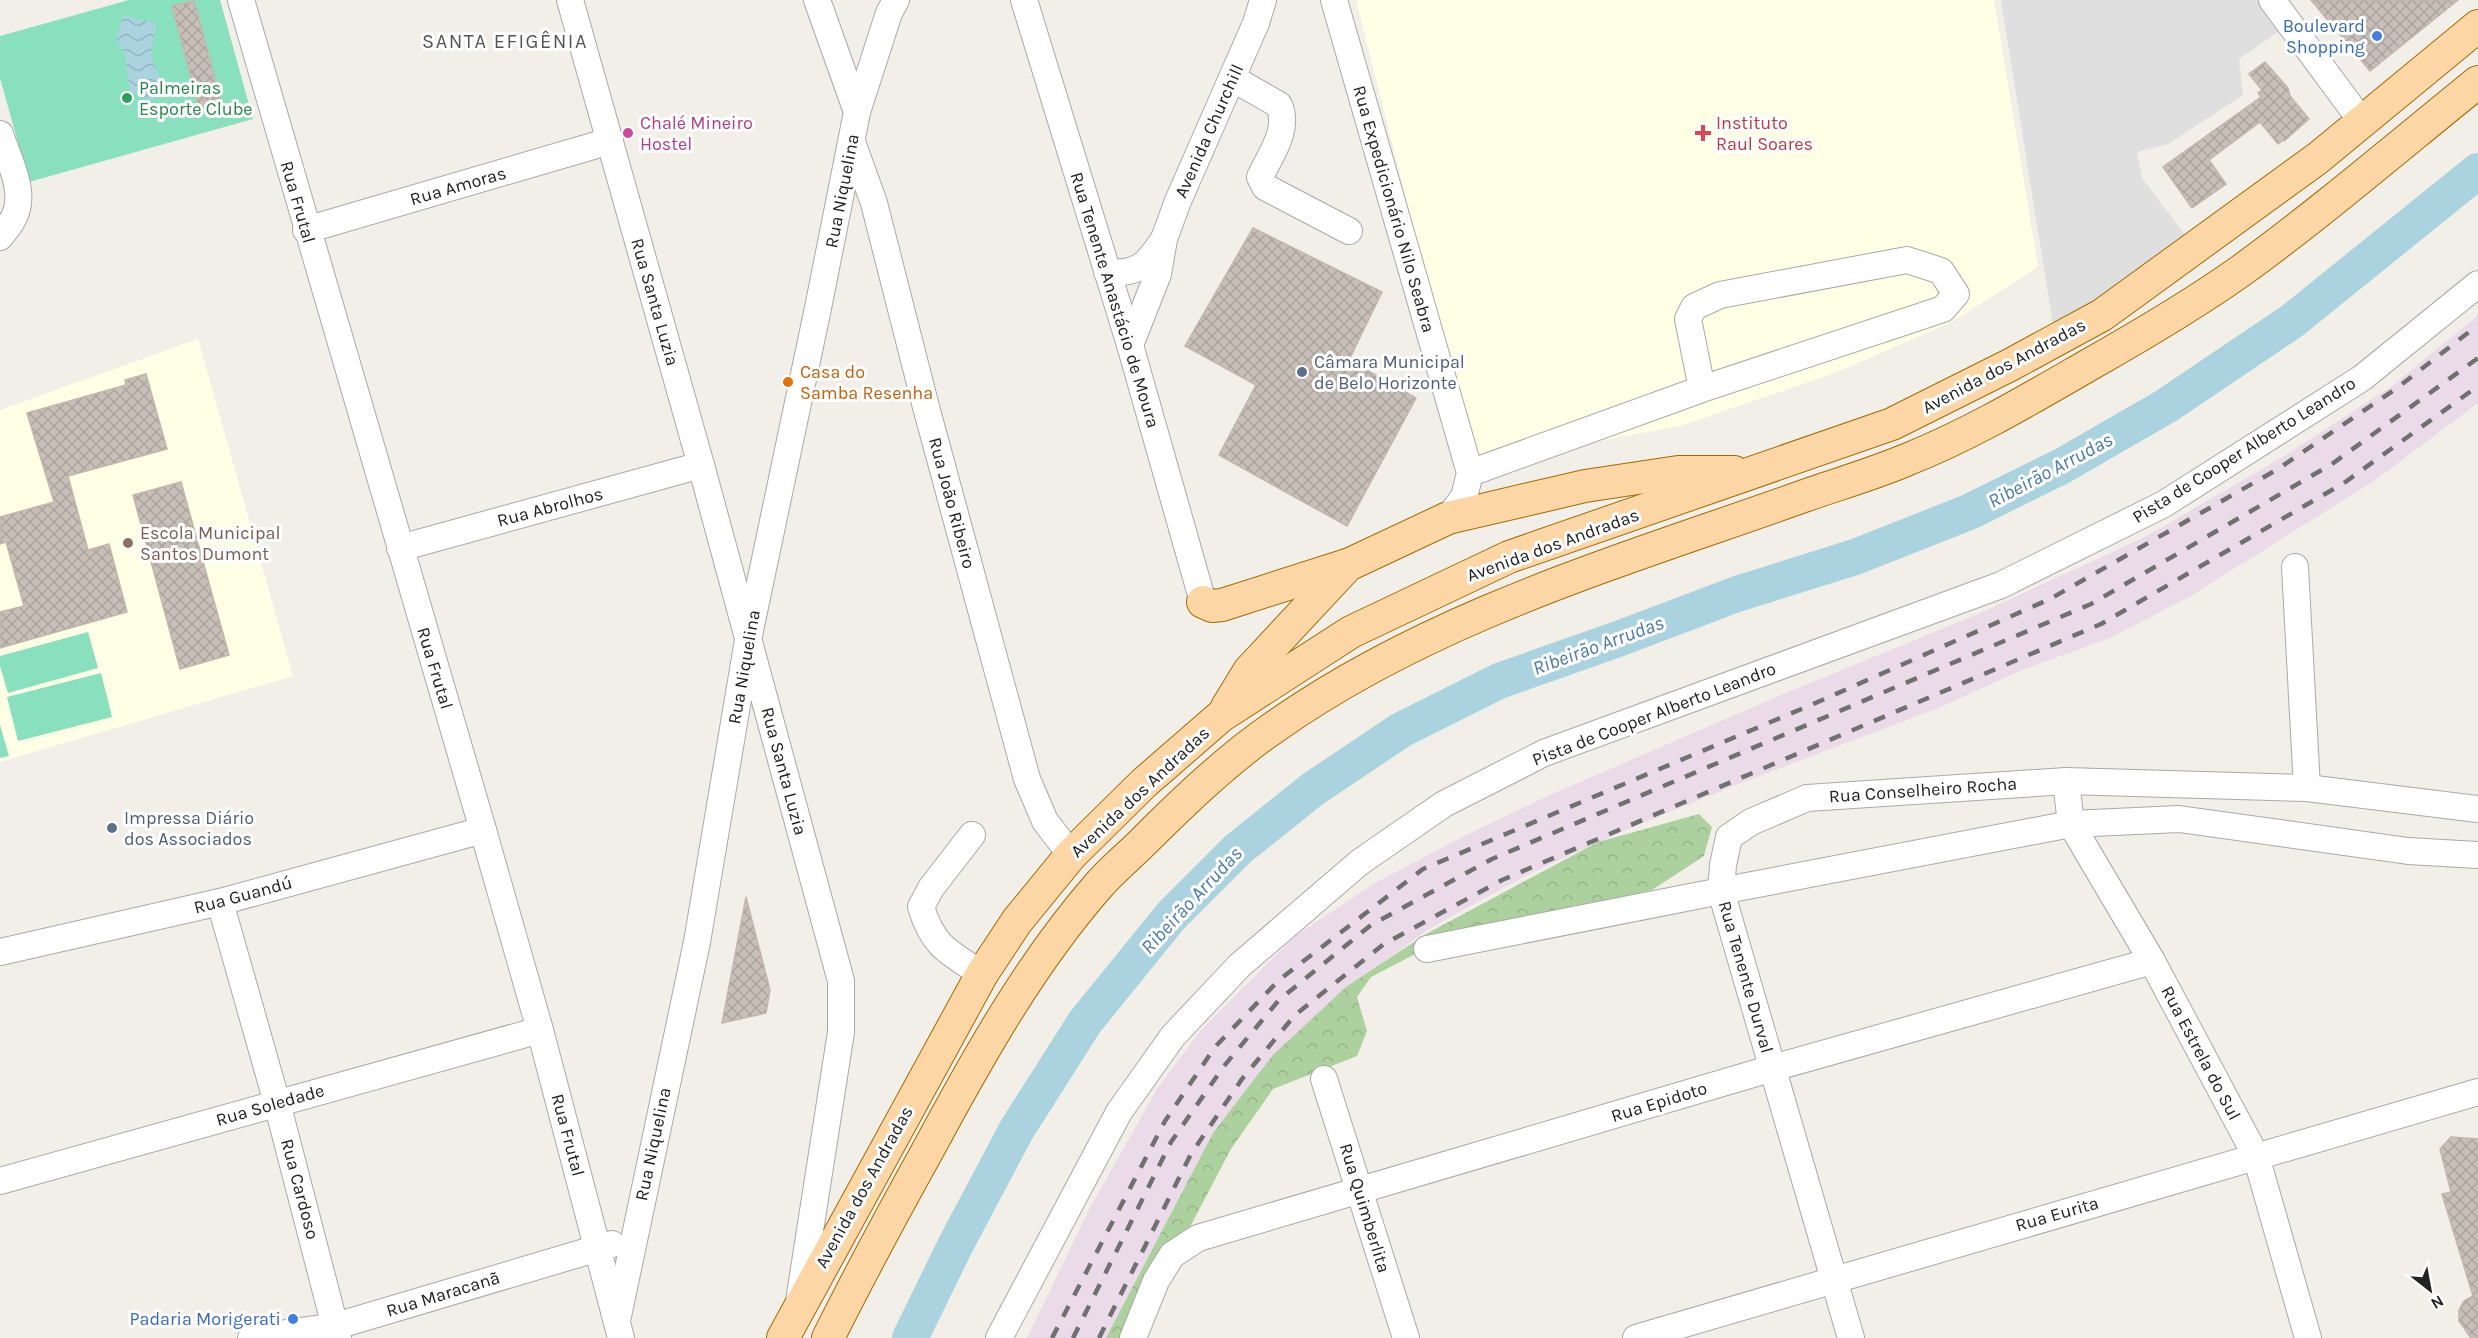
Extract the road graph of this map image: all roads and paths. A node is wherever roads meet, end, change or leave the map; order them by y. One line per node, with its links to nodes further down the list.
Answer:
1 (241, 0): 21 (street, Rua Frutal)
2 (570, 0): 16 (street, Rua Santa Luzia)
3 (817, 0): 13 (street)
4 (896, 0): 13 (street, Rua Niquelina)
5 (1024, 0): 25 (street, Rua Tenente Anastácio de Moura)
6 (1278, 0): 9 (street, Avenida Churchill)
7 (1334, 0): 30 (street, Rua Expedicionário Nilo Seabra)
8 (2272, 0): 14 (street)
9 (1259, 12): 11 (street, Avenida Churchill)
10 (2478, 26): 14 (main road, Avenida dos Andradas)
11 (1232, 78): 22 (street); 24 (street, Avenida Churchill)
12 (2478, 82): 18 (main road, Avenida dos Andradas)
13 (857, 112): 17 (street, Rua Niquelina)
14 (2362, 123): 18 (main road); 31 (main road, Avenida dos Andradas)
15 (0, 134): 23 (street)
16 (610, 141): 21 (street, Rua Amoras); 29 (street, Rua Santa Luzia)
17 (852, 142): 19 (street, Rua João Ribeiro); 20 (street, Rua Niquelina)
18 (2345, 191): 71 (main road, Avenida dos Andradas)
19 (874, 204): 20 (street); 47 (street, Rua João Ribeiro)
20 (838, 212): 33 (street, Rua Niquelina)
21 (306, 230): 35 (street, Rua Frutal)
22 (1349, 231)
23 (0, 237)
24 (1164, 239): 25 (street, Avenida Churchill); 27 (street, Avenida Churchill)
25 (1107, 272): 27 (street, Rua Tenente Anastácio de Moura)
26 (2478, 284): 72 (street, Pista de Cooper Alberto Leandro)
27 (1130, 345): 38 (street, Rua Tenente Anastácio de Moura)
28 (1702, 389): 28 (street); 30 (street)
29 (701, 465): 34 (street, Rua Santa Luzia); 35 (street, Rua Abrolhos)
30 (1470, 472): 32 (street)
31 (1759, 472): 32 (main road); 40 (main road, Avenida dos Andradas)
32 (1448, 518): 36 (main road)
33 (772, 527): 34 (street); 39 (street, Rua Niquelina)
34 (718, 535): 39 (street, Rua Santa Luzia)
35 (400, 548): 45 (street, Rua Frutal)
36 (1348, 565): 38 (main road); 40 (main road)
37 (2295, 567): 42 (street)
38 (1203, 602)
39 (748, 640): 63 (street, Rua Niquelina); 66 (street, Rua Santa Luzia)
40 (1221, 716): 47 (main road, Avenida dos Andradas)
41 (2066, 781): 42 (street, Rua Conselheiro Rocha); 44 (street, Rua Estrela do Sul); 49 (street, Rua Conselheiro Rocha)
42 (2307, 788): 43 (street, Rua Conselheiro Rocha)
43 (2478, 809)
44 (2071, 824): 48 (street); 49 (street, Rua Tenente Durval); 53 (street, Rua Estrela do Sul)
45 (483, 830): 50 (street, Rua Guandú); 55 (street, Rua Frutal)
46 (972, 835): 54 (street)
47 (1071, 855): 54 (main road, Avenida dos Andradas)
48 (2478, 855)
49 (1721, 891): 51 (street); 56 (street, Rua Tenente Durval)
50 (220, 902): 52 (street, Rua Guandú); 59 (street, Rua Cardoso)
51 (1427, 950)
52 (0, 952)
53 (2152, 962): 56 (street, Rua Epidoto); 60 (street, Rua Estrela do Sul)
54 (982, 974): 66 (main road, Avenida dos Andradas)
55 (540, 1030): 59 (street, Rua Soledade); 64 (street, Rua Frutal)
56 (1773, 1068): 62 (street, Rua Epidoto); 65 (street, Rua Tenente Durval)
57 (1324, 1079): 62 (street, Rua Quimberlita)
58 (2478, 1092): 60 (street, Rua Eurita)
59 (277, 1103): 61 (street, Rua Soledade); 67 (street, Rua Cardoso)
60 (2256, 1156): 65 (street, Rua Eurita); 77 (street, Rua Estrela do Sul)
61 (0, 1181)
62 (1360, 1191): 73 (street, Rua Epidoto); 74 (street, Rua Quimberlita)
63 (633, 1238): 64 (street, Rua Maracanã); 68 (street, Rua Niquelina)
64 (597, 1248): 67 (street, Rua Maracanã); 68 (street, Rua Frutal)
65 (1833, 1279): 75 (street, Rua Eurita); 76 (street, Rua Tenente Durval)
66 (798, 1308): 70 (main road, Avenida dos Andradas)
67 (337, 1332): 69 (street, Rua Maracanã)
68 (615, 1334)
69 (251, 1338)
70 (783, 1338)
71 (828, 1338)
72 (999, 1338)
73 (1132, 1338)
74 (1406, 1338)
75 (1636, 1338)
76 (1851, 1338)
77 (2308, 1338)

